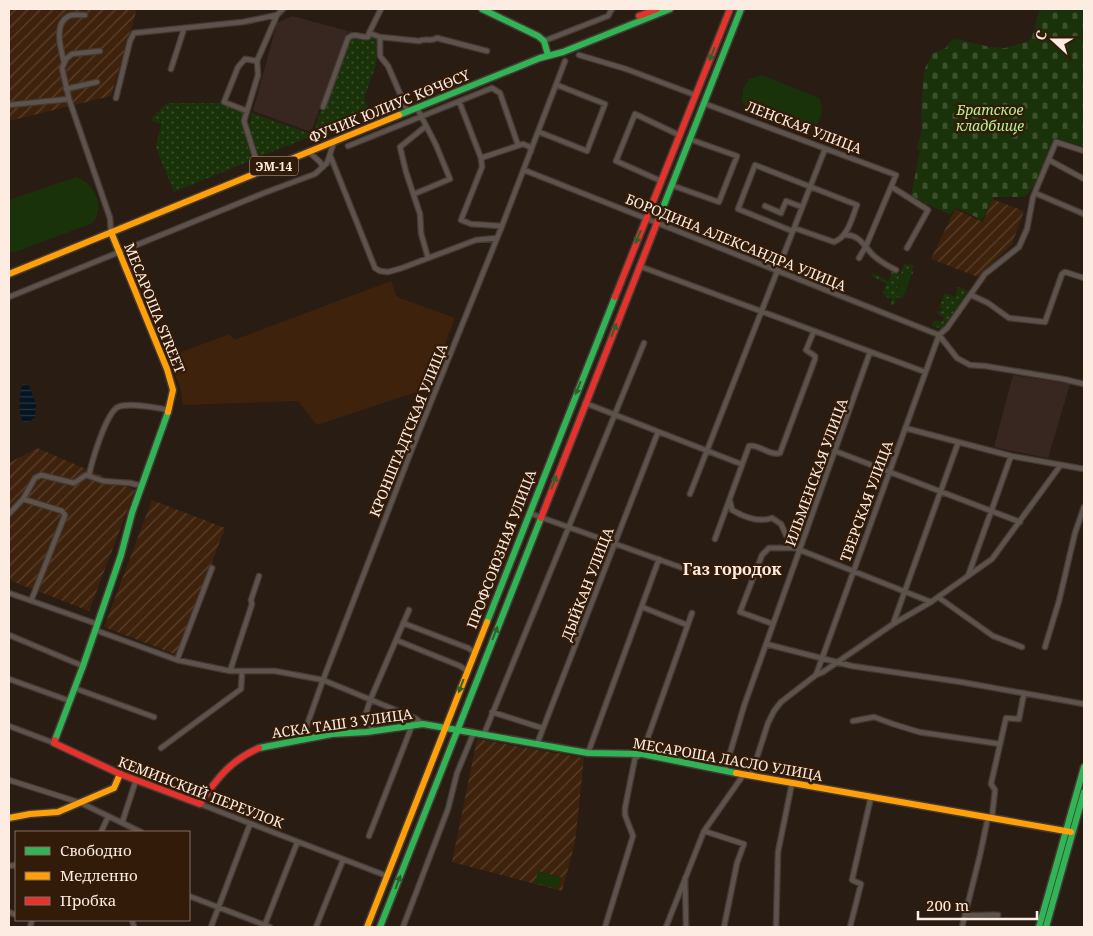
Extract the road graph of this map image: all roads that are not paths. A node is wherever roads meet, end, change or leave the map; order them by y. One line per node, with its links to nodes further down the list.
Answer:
1 (283, 9): 10 (street)
2 (380, 9): 12 (street)
3 (482, 9): 14 (street)
4 (612, 9): 14 (street)
5 (657, 9): 17 (street, ФУЧИК ЮЛИУС КӨЧӨСҮ)
6 (670, 9): 17 (street, ФУЧИК ЮЛИУС КӨЧӨСҮ)
7 (730, 9): 27 (street, ПРОФСОЮЗНАЯ УЛИЦА, one-way to 27)
8 (741, 9): 31 (street, ПРОФСОЮЗНАЯ УЛИЦА)
9 (85, 14): 22 (street, МЕСАРОША STREET)
10 (277, 15): 11 (street); 20 (street)
11 (184, 29): 23 (street); 28 (street)
12 (369, 32): 13 (street); 33 (street)
13 (380, 37): 16 (street); 36 (street)
14 (544, 41): 18 (street)
15 (100, 51): 22 (street)
16 (487, 51)
17 (556, 52): 18 (street, ФУЧИК ЮЛИУС КӨЧӨСҮ / ЭМ-14)
18 (548, 55): 34 (street, ФУЧИК ЮЛИУС КӨЧӨСҮ / ЭМ-14)
19 (579, 55): 27 (street)
20 (258, 61): 35 (street); 35 (street)
21 (564, 61): 25 (street, КРОНШТАДТСКАЯ УЛИЦА)
22 (64, 62): 26 (street, МЕСАРОША STREET)
23 (171, 69)
24 (97, 82): 26 (street)
25 (557, 85): 39 (street, КРОНШТАДТСКАЯ УЛИЦА); 39 (street)
26 (66, 89): 29 (street, МЕСАРОША STREET)
27 (695, 95): 40 (street, ПРОФСОЮЗНАЯ УЛИЦА)
28 (116, 98)
29 (69, 99): 32 (street); 69 (street, МЕСАРОША STREET)
30 (459, 101): 37 (street); 43 (street); 50 (street)
31 (702, 102): 41 (street, ПРОФСОЮЗНАЯ УЛИЦА); 45 (street, ЛЕНСКАЯ УЛИЦА)
32 (9, 105)
33 (323, 107)
34 (417, 108): 36 (street, ФУЧИК ЮЛИУС КӨЧӨСҮ / ЭМ-14); 37 (street)
35 (247, 111): 54 (street)
36 (408, 112): 42 (street, ФУЧИК ЮЛИУС КӨЧӨСҮ / ЭМ-14)
37 (421, 116): 38 (street); 44 (street)
38 (426, 126): 61 (street); 61 (street)
39 (539, 132): 46 (street, КРОНШТАДТСКАЯ УЛИЦА)
40 (679, 135): 56 (street, ПРОФСОЮЗНАЯ УЛИЦА); 56 (street)
41 (689, 139): 57 (street, ПРОФСОЮЗНАЯ УЛИЦА); 57 (street)
42 (334, 142): 48 (street, ФУЧИК ЮЛИУС КӨЧӨСҮ / ЭМ-14); 49 (street)
43 (518, 145): 46 (street); 50 (street)
44 (348, 146)
45 (824, 149): 58 (street); 59 (street, ЛЕНСКАЯ УЛИЦА)
46 (532, 151): 53 (street, КРОНШТАДТСКАЯ УЛИЦА)
47 (1084, 151): 51 (street)
48 (309, 152): 52 (street); 54 (street, ФУЧИК ЮЛИУС КӨЧӨСҮ / ЭМ-14)
49 (330, 155): 52 (street); 75 (street)
50 (481, 158): 67 (street)
51 (1049, 160): 55 (street); 60 (street)
52 (323, 167): 74 (street)
53 (524, 170): 65 (street, БОРОДИНА АЛЕКСАНДРА УЛИЦА); 67 (street, КРОНШТАДТСКАЯ УЛИЦА)
54 (260, 172): 69 (street, ФУЧИК ЮЛИУС КӨЧӨСҮ / ЭМ-14)
55 (1084, 179)
56 (661, 181): 65 (street, ПРОФСОЮЗНАЯ УЛИЦА)
57 (671, 185): 66 (street, ПРОФСОЮЗНАЯ УЛИЦА)
58 (810, 186): 63 (street); 68 (street); 70 (street)
59 (892, 186): 72 (street); 73 (street)
60 (1035, 193): 64 (street); 82 (street)
61 (414, 194): 75 (street)
62 (765, 206): 63 (street)
63 (802, 207): 68 (street)
64 (1084, 214)
65 (646, 219): 66 (street, БОРОДИНА АЛЕКСАНДРА УЛИЦА); 112 (street, ПРОФСОЮЗНАЯ УЛИЦА, one-way to 112)
66 (656, 224): 77 (street, ПРОФСОЮЗНАЯ УЛИЦА); 79 (street, БОРОДИНА АЛЕКСАНДРА УЛИЦА)
67 (502, 226): 71 (street, КРОНШТАДТСКАЯ УЛИЦА)
68 (793, 230): 70 (street); 79 (street)
69 (111, 232): 74 (street, МЕСАРОША STREET); 80 (street, ФУЧИК ЮЛИУС КӨЧӨСҮ / ЭМ-14)
70 (845, 236): 72 (street)
71 (497, 238): 75 (street); 154 (street, КРОНШТАДТСКАЯ УЛИЦА)
72 (866, 246): 76 (street); 78 (street)
73 (907, 248)
74 (120, 253): 83 (street); 92 (street, МЕСАРОША STREET)
75 (428, 258)
76 (859, 258)
77 (639, 266): 84 (street); 91 (street, ПРОФСОЮЗНАЯ УЛИЦА, one-way to 77)
78 (896, 270)
79 (777, 271): 84 (street); 86 (street, БОРОДИНА АЛЕКСАНДРА УЛИЦА)
80 (9, 274)
81 (1084, 278): 82 (street)
82 (971, 295): 86 (street)
83 (9, 297)
84 (761, 312): 85 (street); 97 (street)
85 (814, 331): 88 (street); 100 (street)
86 (939, 335): 89 (street, ТВЕРСКАЯ УЛИЦА); 90 (street)
87 (644, 343): 93 (street)
88 (870, 352): 89 (street); 98 (street, ИЛЬМЕНСКАЯ УЛИЦА)
89 (925, 372): 94 (street, ТВЕРСКАЯ УЛИЦА)
90 (1084, 384)
91 (585, 403): 93 (street); 114 (street, ПРОФСОЮЗНАЯ УЛИЦА, one-way to 91)
92 (169, 410): 104 (street); 105 (street, МЕСАРОША STREET)
93 (614, 414): 95 (street); 116 (street)
94 (905, 428): 96 (street); 103 (street, ТВЕРСКАЯ УЛИЦА)
95 (658, 432): 97 (street); 118 (street, ДЫЙКАН УЛИЦА)
96 (958, 443): 99 (street); 106 (street)
97 (707, 450): 100 (street); 107 (street)
98 (835, 451): 103 (street); 119 (street, ИЛЬМЕНСКАЯ УЛИЦА)
99 (1011, 456): 101 (street); 111 (street)
100 (741, 464): 109 (street)
101 (1060, 466): 102 (street); 115 (street)
102 (1084, 469)
103 (889, 472): 106 (street); 123 (street, ТВЕРСКАЯ УЛИЦА)
104 (89, 475): 105 (street); 108 (street)
105 (142, 486): 138 (street, МЕСАРОША STREET)
106 (941, 492): 111 (street); 126 (street)
107 (690, 494)
108 (23, 499): 113 (street); 129 (street)
109 (730, 500): 117 (street); 119 (street)
110 (1084, 507): 142 (street)
111 (991, 510): 115 (street); 125 (street)
112 (529, 513): 114 (street); 144 (street, ПРОФСОЮЗНАЯ УЛИЦА)
113 (9, 514)
114 (540, 518): 116 (street); 170 (street, ПРОФСОЮЗНАЯ УЛИЦА, one-way to 114)
115 (1020, 522): 125 (street)
116 (570, 527): 118 (street); 160 (street)
117 (715, 539)
118 (615, 542): 120 (street); 168 (street, ДЫЙКАН УЛИЦА)
119 (797, 549): 123 (street); 135 (street, ИЛЬМЕНСКАЯ УЛИЦА); 135 (street)
120 (660, 559): 122 (street); 131 (street)
121 (212, 568): 146 (street)
122 (691, 571)
123 (852, 571): 126 (street); 145 (street, ТВЕРСКАЯ УЛИЦА)
124 (259, 576): 149 (street)
125 (968, 576): 128 (street)
126 (905, 592): 130 (street); 136 (street)
127 (9, 593): 129 (street)
128 (938, 597): 130 (street); 143 (street)
129 (31, 601): 138 (street)
130 (931, 602): 136 (street)
131 (642, 607): 137 (street); 178 (street)
132 (409, 610): 134 (street)
133 (692, 613): 137 (street)
134 (403, 623): 140 (street); 144 (street)
135 (774, 624): 141 (street, ИЛЬМЕНСКАЯ УЛИЦА)
136 (893, 624): 147 (street)
137 (687, 625): 179 (street)
138 (96, 627): 146 (street); 148 (street, МЕСАРОША STREET)
139 (9, 635): 148 (street)
140 (396, 640): 150 (street); 157 (street)
141 (766, 644): 145 (street); 181 (street, ИЛЬМЕНСКАЯ УЛИЦА)
142 (1045, 646)
143 (1022, 647)
144 (474, 652): 150 (street, ПРОФСОЮЗНАЯ УЛИЦА)
145 (822, 659): 147 (street); 152 (street, ТВЕРСКАЯ УЛИЦА)
146 (177, 660): 149 (street)
147 (837, 662): 152 (street); 156 (street)
148 (83, 666): 155 (street, МЕСАРОША STREET)
149 (230, 671): 151 (street)
150 (467, 671): 167 (street, ПРОФСОЮЗНАЯ УЛИЦА, one-way to 167)
151 (242, 672): 154 (street); 177 (street)
152 (816, 675): 184 (street)
153 (9, 679): 158 (street)
154 (323, 680): 157 (street); 173 (street, КРОНШТАДТСКАЯ УЛИЦА)
155 (74, 688): 158 (street, МЕСАРОША STREET); 161 (street)
156 (1024, 693): 159 (street); 176 (street)
157 (371, 698): 162 (street); 169 (street)
158 (70, 701): 174 (street, МЕСАРОША STREET)
159 (1084, 704)
160 (492, 712): 168 (street); 172 (street)
161 (154, 717)
162 (415, 718): 164 (street); 166 (street)
163 (853, 721): 176 (street)
164 (422, 724): 166 (street, АСКА ТАШ 3 УЛИЦА); 167 (street, МЕСАРОША ЛАСЛО УЛИЦА)
165 (9, 726): 174 (street, КЕМИНСКИЙ ПЕРЕУЛОК)
166 (412, 726): 169 (street, АСКА ТАШ 3 УЛИЦА); 202 (street)
167 (445, 727): 170 (street, МЕСАРОША ЛАСЛО УЛИЦА); 205 (street, ПРОФСОЮЗНАЯ УЛИЦА)
168 (542, 728): 175 (street, ДЫЙКАН УЛИЦА)
169 (374, 731): 173 (street, АСКА ТАШ 3 УЛИЦА)
170 (457, 731): 171 (street, МЕСАРОША ЛАСЛО УЛИЦА); 215 (street, ПРОФСОЮЗНАЯ УЛИЦА, one-way to 170)
171 (474, 732): 172 (street, МЕСАРОША ЛАСЛО УЛИЦА); 216 (street)
172 (484, 734): 175 (street, МЕСАРОША ЛАСЛО УЛИЦА)
173 (306, 738): 192 (street, АСКА ТАШ 3 УЛИЦА)
174 (54, 743): 182 (street, КЕМИНСКИЙ ПЕРЕУЛОК)
175 (536, 744): 178 (street, МЕСАРОША ЛАСЛО УЛИЦА)
176 (1000, 744): 194 (street)
177 (161, 748)
178 (588, 753): 179 (street, МЕСАРОША ЛАСЛО УЛИЦА)
179 (642, 754): 181 (street, МЕСАРОША ЛАСЛО УЛИЦА); 217 (street)
180 (1084, 768): 187 (street)
181 (725, 770): 183 (street, МЕСАРОША ЛАСЛО УЛИЦА)
182 (120, 774): 186 (street, КЕМИНСКИЙ ПЕРЕУЛОК); 191 (street)
183 (744, 774): 184 (street, МЕСАРОША ЛАСЛО УЛИЦА); 198 (street)
184 (751, 776): 188 (street, МЕСАРОША ЛАСЛО УЛИЦА)
185 (9, 780): 191 (street)
186 (136, 780): 192 (street, КЕМИНСКИЙ ПЕРЕУЛОК); 196 (street)
187 (1082, 780): 201 (street)
188 (792, 783): 190 (street, МЕСАРОША ЛАСЛО УЛИЦА); 221 (street)
189 (1084, 792): 201 (street)
190 (871, 796): 194 (street, МЕСАРОША ЛАСЛО УЛИЦА); 222 (street)
191 (81, 803): 193 (street); 195 (street)
192 (200, 804): 197 (street, КЕМИНСКИЙ ПЕРЕУЛОК)
193 (108, 817): 196 (street); 199 (street)
194 (990, 817): 201 (street, МЕСАРОША ЛАСЛО УЛИЦА); 209 (street)
195 (9, 818)
196 (122, 823): 200 (street)
197 (250, 824): 203 (street, КЕМИНСКИЙ ПЕРЕУЛОК); 208 (street)
198 (704, 830): 206 (street); 220 (street)
199 (101, 831)
200 (139, 831)
201 (1069, 832): 224 (street); 225 (street)
202 (369, 836)
203 (297, 843): 204 (street, КЕМИНСКИЙ ПЕРЕУЛОК); 212 (street)
204 (343, 860): 205 (street, КЕМИНСКИЙ ПЕРЕУЛОК); 213 (street)
205 (387, 876): 214 (street, ПРОФСОЮЗНАЯ УЛИЦА)
206 (685, 876): 218 (street); 219 (street)
207 (190, 896): 208 (street)
208 (218, 908): 211 (street); 212 (street)
209 (965, 914): 210 (street); 223 (street)
210 (998, 915)
211 (210, 927)
212 (266, 927)
213 (316, 927)
214 (367, 927)
215 (380, 927)
216 (403, 927)
217 (605, 927)
218 (666, 927)
219 (686, 927)
220 (724, 927)
221 (776, 927)
222 (850, 927)
223 (962, 927)
224 (1039, 927)
225 (1046, 927)

